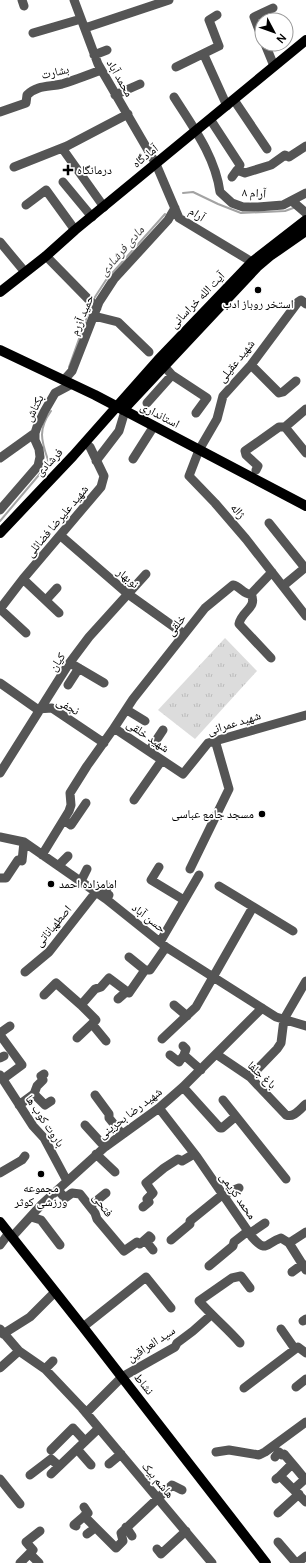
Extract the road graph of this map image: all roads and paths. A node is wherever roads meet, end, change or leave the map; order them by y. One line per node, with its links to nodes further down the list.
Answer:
1 (74, 0): 6 (street, محمد آباد)
2 (170, 0): 6 (street)
3 (273, 8): 4 (street)
4 (265, 12)
5 (217, 15): 12 (street)
6 (83, 24): 7 (street); 11 (street, محمد آباد)
7 (33, 33)
8 (306, 40): 13 (main road, آمادگاه)
9 (107, 50): 11 (street)
10 (268, 52): 13 (street)
11 (94, 55): 15 (street, محمد آباد)
12 (204, 55): 14 (street); 19 (street)
13 (274, 66): 19 (main road, آمادگاه)
14 (176, 67)
15 (101, 70): 17 (street, محمد آباد); 20 (street, بشارت)
16 (140, 84): 17 (street)
17 (115, 95): 21 (street, محمد آباد)
18 (174, 97): 23 (street, ۸ آرام)
19 (230, 103): 22 (main road, آمادگاه); 26 (street)
20 (0, 112)
21 (128, 114): 25 (street); 27 (street, محمد آباد)
22 (210, 119): 23 (main road, آمادگاه); 28 (street)
23 (196, 131): 27 (main road, آمادگاه); 33 (street, ۸ آرام)
24 (306, 146): 30 (street)
25 (62, 148): 29 (street); 35 (street)
26 (267, 149)
27 (156, 164): 35 (main road, آمادگاه); 36 (street, آرام)
28 (240, 165)
29 (14, 167)
30 (232, 176)
31 (63, 182): 38 (street)
32 (306, 193): 33 (street, ۸ آرام)
33 (292, 201): 37 (street)
34 (26, 205): 40 (street)
35 (104, 207): 38 (main road, آمادگاه)
36 (175, 208): 44 (street, آرام); 49 (street, حمید آزرم)
37 (306, 213)
38 (92, 217): 40 (main road, آمادگاه)
39 (306, 220): 44 (main road, آیت الله خراسانی)
40 (75, 230): 43 (main road, آمادگاه)
41 (306, 231): 47 (main road, آیت الله خراسانی)
42 (0, 242): 45 (street)
43 (46, 256): 45 (main road, آمادگاه); 49 (street)
44 (252, 262): 47 (main road, آیت الله خراسانی)
45 (25, 272): 46 (main road, آمادگاه)
46 (0, 292)
47 (219, 300): 52 (main road, آیت الله خراسانی); 58 (main road, آیت الله خراسانی)
48 (306, 304): 53 (street, شهید عقیلی)
49 (95, 312): 51 (street); 56 (street, حمید آزرم)
50 (0, 350): 56 (main road, استانداری)
51 (149, 352)
52 (163, 365): 54 (street); 58 (main road, آیت الله خراسانی)
53 (251, 365): 55 (street); 65 (street, شهید عقیلی)
54 (172, 375): 57 (street); 60 (street)
55 (296, 381)
56 (68, 382): 58 (main road, استانداری); 63 (street, بکتاش)
57 (147, 403)
58 (121, 409): 61 (main road, استانداری); 64 (main road, فرشادی); 69 (street)
59 (306, 409): 62 (street)
60 (196, 413)
61 (154, 426): 65 (main road, استانداری); 68 (street)
62 (285, 427): 66 (street); 70 (street)
63 (35, 433): 67 (street); 72 (street, بکتاش)
64 (85, 442): 69 (street, شهید علیرضا فضائلی); 74 (main road, فرشادی)
65 (199, 450): 71 (main road, استانداری); 77 (street, ژاله)
66 (306, 453)
67 (0, 458)
68 (133, 459)
69 (96, 461): 75 (street, شهید علیرضا فضائلی)
70 (256, 470)
71 (306, 506)
72 (0, 510)
73 (268, 523): 76 (street)
74 (0, 533)
75 (61, 536): 79 (street, شهید علیرضا فضائلی); 82 (street, نوبهار)
76 (306, 567): 80 (street)
77 (272, 572): 80 (street, ژاله); 83 (street)
78 (146, 574): 82 (street, کیان)
79 (23, 579): 84 (street); 85 (street, شهید علیرضا فضائلی)
80 (283, 586): 87 (street, ژاله)
81 (57, 588): 84 (street)
82 (128, 594): 89 (street, نوبهار); 91 (street, کیان)
83 (251, 594): 89 (street, خلقی); 90 (street)
84 (46, 600): 86 (street)
85 (0, 609): 88 (street)
86 (59, 613)
87 (306, 616)
88 (26, 634)
89 (184, 634): 97 (street, خلقی)
90 (271, 658)
91 (70, 663): 92 (street); 96 (street, کیان)
92 (79, 668): 94 (street); 95 (street)
93 (0, 683): 96 (street, نجفی)
94 (104, 683)
95 (68, 685)
96 (41, 709): 103 (street, نجفی); 106 (street, کیان)
97 (127, 710): 99 (street); 100 (street, خلقی)
98 (306, 715): 102 (street, شهید عمرانی)
99 (145, 721)
100 (114, 728): 103 (street, شهید خلقی); 104 (street, شهید خلقی)
101 (163, 730): 104 (street)
102 (215, 740): 107 (street, شهید عمرانی); 118 (street)
103 (104, 743): 110 (street, شهید خلقی)
104 (149, 751): 105 (street, شهید خلقی)
105 (162, 760): 107 (street, شهید خلقی); 108 (street)
106 (0, 773)
107 (183, 774)
108 (134, 800)
109 (86, 803): 110 (street)
110 (64, 820): 113 (street)
111 (0, 837): 112 (street, حسن آباد)
112 (24, 842): 113 (street, حسن آباد); 120 (street)
113 (42, 854): 115 (street, حسن آباد)
114 (68, 856): 115 (street)
115 (59, 865): 121 (street, حسن آباد)
116 (159, 867): 126 (street)
117 (87, 868): 121 (street)
118 (190, 869)
119 (199, 875): 126 (street)
120 (0, 878)
121 (81, 881): 124 (street, حسن آباد)
122 (219, 886): 127 (street)
123 (108, 887): 125 (street)
124 (96, 892): 125 (street, حسن آباد); 132 (street, اصطهباناتی)
125 (106, 899): 129 (street, حسن آباد)
126 (184, 900): 129 (street)
127 (253, 907): 128 (street); 133 (street)
128 (293, 931)
129 (163, 944): 131 (street); 133 (street, حسن آباد)
130 (129, 957): 131 (street)
131 (145, 970): 135 (street)
132 (24, 972)
133 (213, 976): 140 (street, حسن آباد); 141 (street)
134 (306, 981): 142 (street)
135 (126, 992): 137 (street); 138 (street)
136 (44, 995): 138 (street)
137 (118, 999)
138 (81, 1005): 143 (street)
139 (174, 1005): 141 (street)
140 (262, 1008): 142 (street, حسن آباد); 151 (street, شهید رضا بحرینی)
141 (187, 1016): 149 (street)
142 (284, 1020): 145 (street, حسن آباد); 157 (street)
143 (92, 1024): 147 (street); 148 (street)
144 (10, 1026): 146 (street)
145 (306, 1026)
146 (0, 1034): 156 (street)
147 (77, 1038)
148 (101, 1038)
149 (162, 1039)
150 (183, 1046): 153 (street)
151 (216, 1054): 154 (street, شهید رضا بحرینی); 157 (street, باغ جلفا)
152 (170, 1055): 153 (street)
153 (184, 1056): 154 (street)
154 (201, 1070): 158 (street, شهید رضا بحرینی)
155 (44, 1074): 159 (street)
156 (1, 1077): 164 (street, باروت کوب ها)
157 (250, 1077): 163 (street, باغ جلفا)
158 (183, 1087): 165 (street, شهید رضا بحرینی); 166 (street)
159 (34, 1094): 162 (street); 164 (street)
160 (95, 1095): 168 (street)
161 (223, 1100): 166 (street)
162 (51, 1101)
163 (306, 1104)
164 (19, 1105): 176 (street, باروت کوب ها)
165 (159, 1108): 168 (street, شهید رضا بحرینی); 171 (street, محمد کریمی)
166 (235, 1117): 175 (street)
167 (84, 1125): 169 (street)
168 (122, 1134): 169 (street, شهید رضا بحرینی)
169 (104, 1147): 170 (street, شهید رضا بحرینی)
170 (96, 1154): 173 (street); 176 (street, شهید رضا بحرینی)
171 (194, 1154): 180 (street, محمد کریمی); 182 (street)
172 (25, 1156): 174 (street)
173 (115, 1172)
174 (0, 1174)
175 (286, 1179)
176 (67, 1181): 178 (street, شهید رضا بحرینی)
177 (239, 1188): 180 (street)
178 (58, 1190): 181 (street, فتحی); 183 (street, شهید رضا بحرینی)
179 (106, 1193): 181 (street)
180 (222, 1195): 186 (street, محمد کریمی); 189 (street)
181 (90, 1206): 193 (street, فتحی)
182 (143, 1207)
183 (31, 1217): 188 (street, شهید رضا بحرینی); 192 (street)
184 (0, 1222): 188 (main road, نشاط)
185 (265, 1223): 186 (street)
186 (248, 1232): 190 (street, محمد کریمی); 194 (street)
187 (306, 1232): 190 (street)
188 (10, 1235): 191 (street, شهید رضا بحرینی); 198 (main road, نشاط)
189 (171, 1240)
190 (289, 1243): 195 (street)
191 (0, 1245)
192 (60, 1245)
193 (153, 1250)
194 (209, 1266)
195 (304, 1267): 196 (street)
196 (292, 1272)
197 (250, 1288): 200 (street)
198 (55, 1292): 201 (main road, نشاط); 203 (street)
199 (172, 1308): 201 (street)
200 (211, 1315): 204 (street); 211 (street, سید العراقین)
201 (84, 1327): 211 (main road, نشاط)
202 (281, 1329): 205 (street)
203 (1, 1331): 206 (street, هاشم بیک)
204 (240, 1342)
205 (297, 1348): 207 (street); 214 (street)
206 (19, 1351): 209 (street); 210 (street, هاشم بیک)
207 (306, 1353)
208 (53, 1361): 210 (street)
209 (0, 1368)
210 (45, 1370): 215 (street, هاشم بیک)
211 (122, 1377): 215 (street); 256 (main road, نشاط)
212 (306, 1379): 213 (street)
213 (296, 1387)
214 (244, 1388)
215 (86, 1412): 217 (street, هاشم بیک)
216 (306, 1422): 223 (street)
217 (98, 1428): 218 (street); 219 (street, هاشم بیک)
218 (85, 1441): 221 (street); 222 (street)
219 (110, 1442): 220 (street); 224 (street, هاشم بیک)
220 (102, 1448)
221 (77, 1449): 228 (street); 229 (street)
222 (51, 1450)
223 (216, 1452)
224 (121, 1454): 226 (street); 236 (street, هاشم بیک)
225 (275, 1456): 227 (street)
226 (109, 1464)
227 (295, 1464): 232 (street); 235 (street)
228 (91, 1465)
229 (59, 1466): 230 (street); 231 (street)
230 (51, 1474)
231 (30, 1475)
232 (305, 1476): 235 (street)
233 (0, 1479): 238 (street)
234 (182, 1490): 236 (street)
235 (296, 1492): 237 (street); 240 (street)
236 (158, 1498): 244 (street); 246 (street, هاشم بیک)
237 (306, 1502)
238 (20, 1504)
239 (84, 1507): 241 (street)
240 (278, 1513)
241 (84, 1516): 242 (street); 243 (street)
242 (76, 1526)
243 (95, 1528): 244 (street); 247 (street)
244 (126, 1528): 248 (street)
245 (40, 1531): 251 (street)
246 (186, 1531): 250 (street); 255 (street, هاشم بیک)
247 (87, 1534)
248 (132, 1536)
249 (278, 1542): 257 (street)
250 (157, 1550)
251 (30, 1554): 253 (street); 254 (street)
252 (306, 1556): 257 (street)
253 (20, 1563)
254 (39, 1563)
255 (212, 1563)
256 (266, 1563)
257 (297, 1563)

